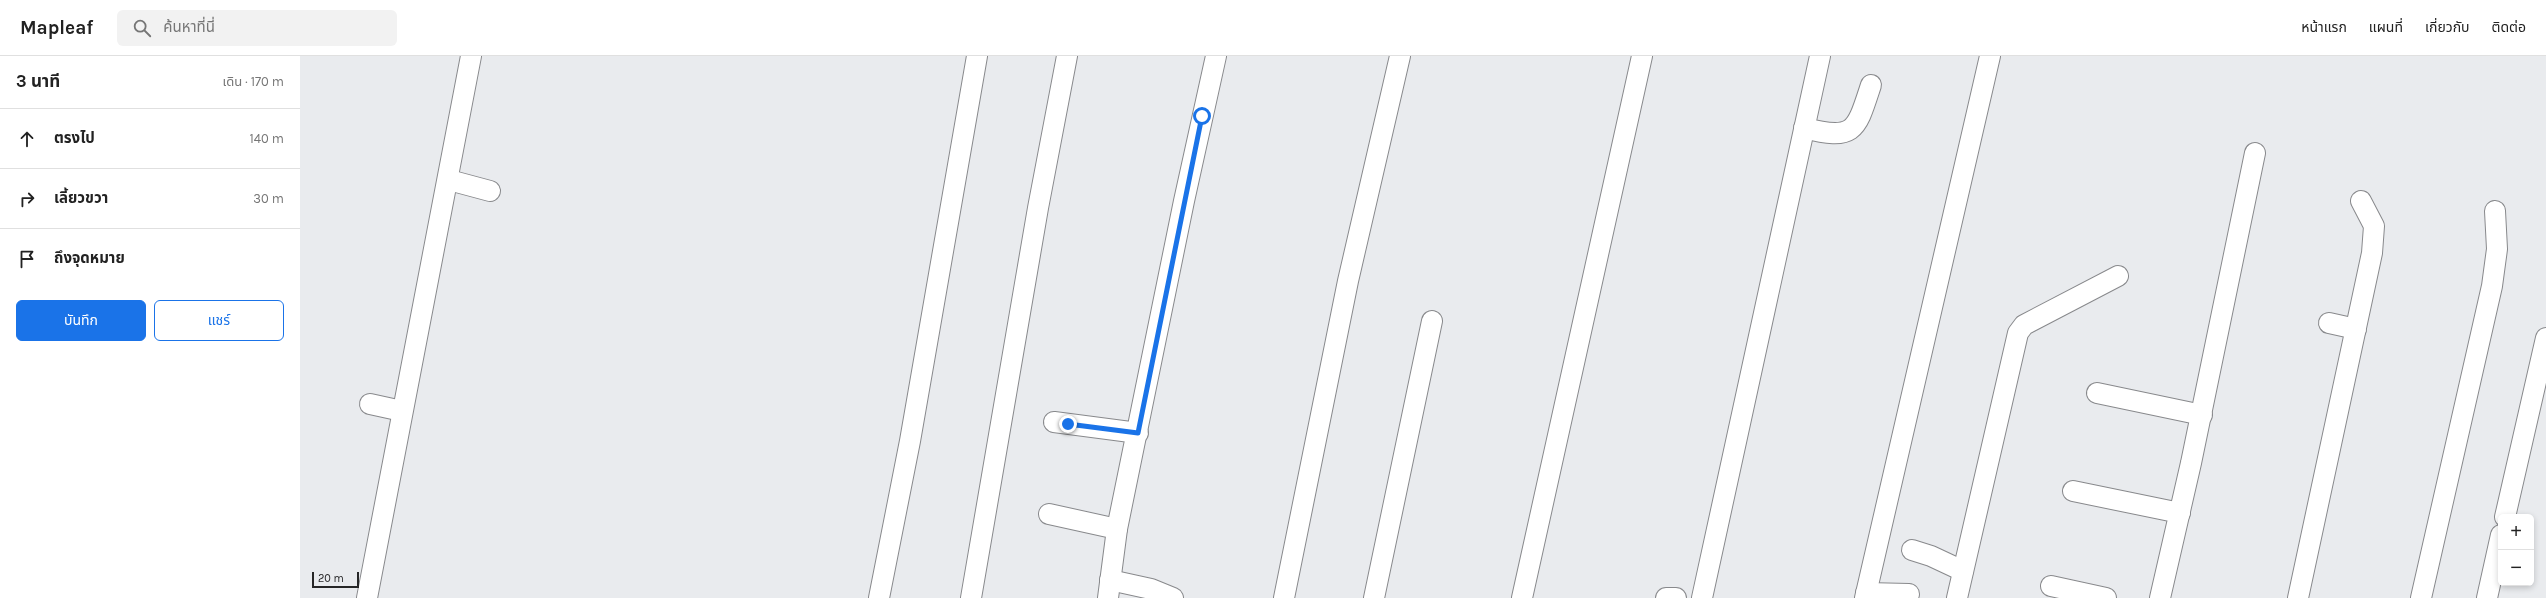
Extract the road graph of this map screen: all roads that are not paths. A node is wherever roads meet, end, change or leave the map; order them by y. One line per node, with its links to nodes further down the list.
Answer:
1 (471, 56): 12 (street)
2 (977, 56): 40 (street)
3 (1067, 56): 41 (street)
4 (1216, 56): 26 (street)
5 (1400, 56): 43 (street)
6 (1642, 56): 45 (street)
7 (1820, 56): 10 (street)
8 (1990, 56): 38 (street)
9 (1871, 85): 10 (street)
10 (1804, 128): 48 (street)
11 (2255, 153): 24 (street)
12 (449, 180): 13 (street); 23 (street)
13 (490, 190)
14 (2361, 201): 19 (street)
15 (2495, 211): 53 (street)
16 (2118, 276): 34 (street)
17 (1432, 321): 44 (street)
18 (2329, 323): 19 (street)
19 (2356, 329): 52 (street)
20 (2546, 338): 30 (street)
21 (2097, 393): 24 (street)
22 (370, 404): 23 (street)
23 (402, 411): 39 (street)
24 (2202, 415): 28 (street)
25 (1054, 422): 26 (street)
26 (1138, 433): 31 (street)
27 (2073, 491): 28 (street)
28 (2180, 513): 51 (street)
29 (1049, 514): 31 (street)
30 (2506, 514)
31 (1117, 530): 36 (street)
32 (2498, 549): 54 (street)
33 (1912, 550): 34 (street)
34 (1962, 571): 49 (street)
35 (2051, 586): 50 (street)
36 (1109, 589): 42 (street)
37 (1909, 594): 38 (street)
38 (1865, 595)
39 (367, 598)
40 (879, 598)
41 (971, 598)
42 (1173, 598)
43 (1284, 598)
44 (1374, 598)
45 (1522, 598)
46 (1666, 598): 47 (street)
47 (1676, 598)
48 (1702, 598)
49 (1957, 598)
50 (2106, 598)
51 (2160, 598)
52 (2298, 598)
53 (2421, 598)
54 (2487, 598)

